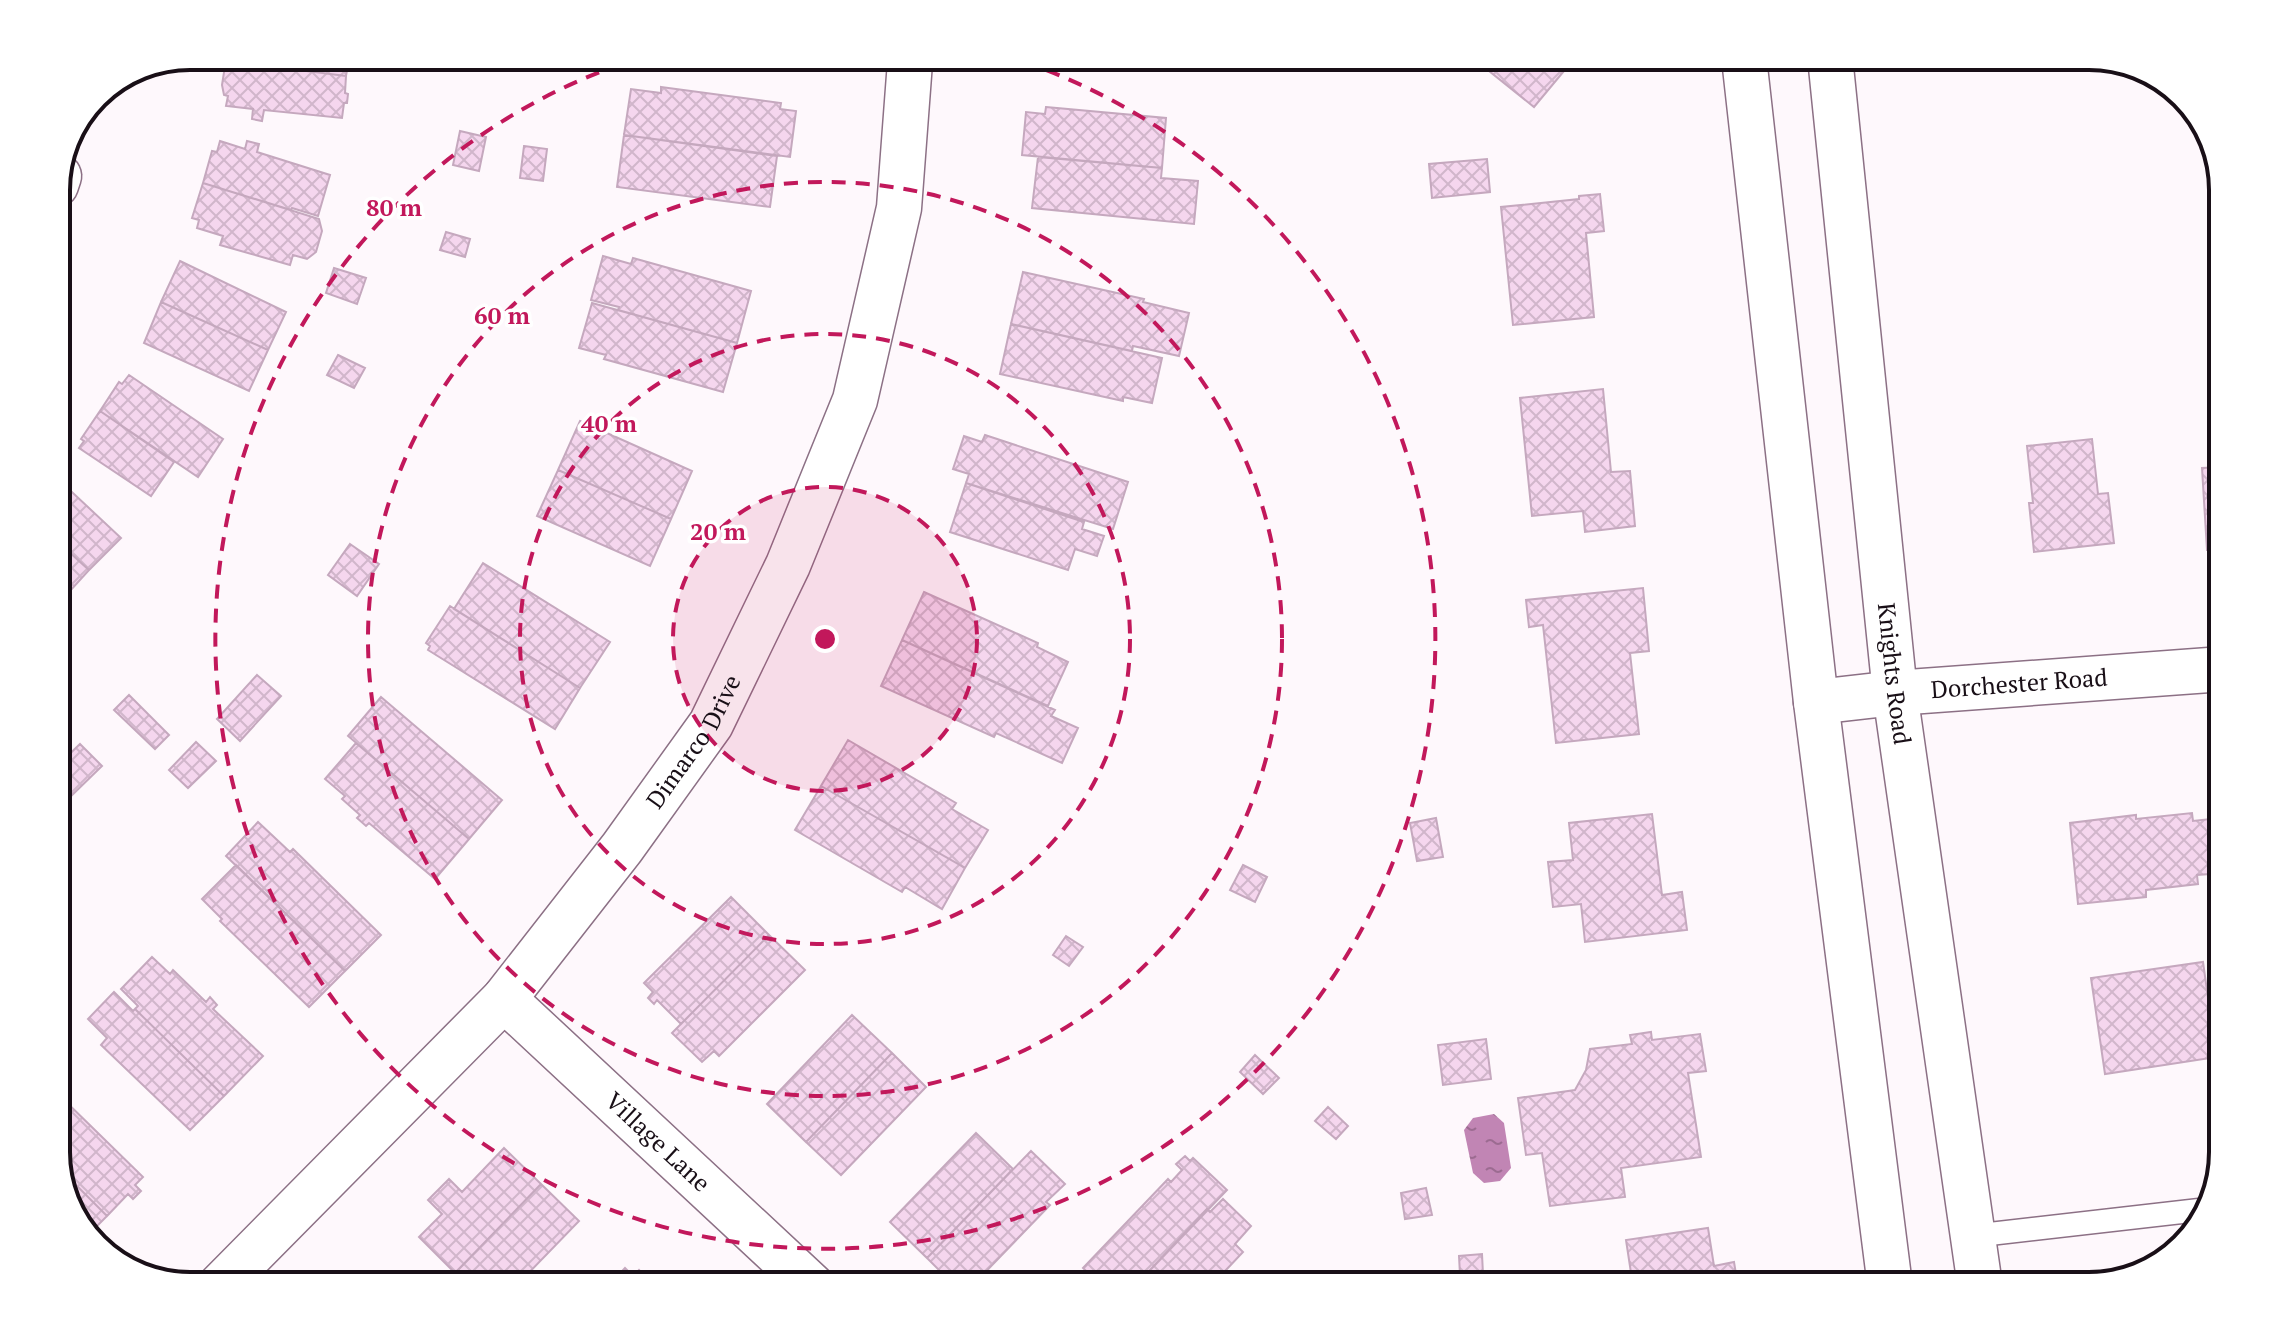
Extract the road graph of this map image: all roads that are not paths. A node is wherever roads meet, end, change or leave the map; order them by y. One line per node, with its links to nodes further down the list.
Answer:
1 (909, 70): 7 (main road, Dimarco Drive)
2 (1745, 70): 6 (main road)
3 (1831, 70): 5 (main road, Knights Road)
4 (2209, 670): 5 (main road, Dorchester Road)
5 (1895, 693): 6 (main road, Dorchester Road); 9 (main road, Knights Road)
6 (1816, 702): 12 (main road)
7 (504, 999): 10 (main road, Dimarco Drive); 11 (main road, Village Lane)
8 (2194, 1211): 9 (lane)
9 (1972, 1236): 13 (main road, Knights Road)
10 (234, 1272)
11 (797, 1272)
12 (1888, 1272)
13 (1978, 1272)

